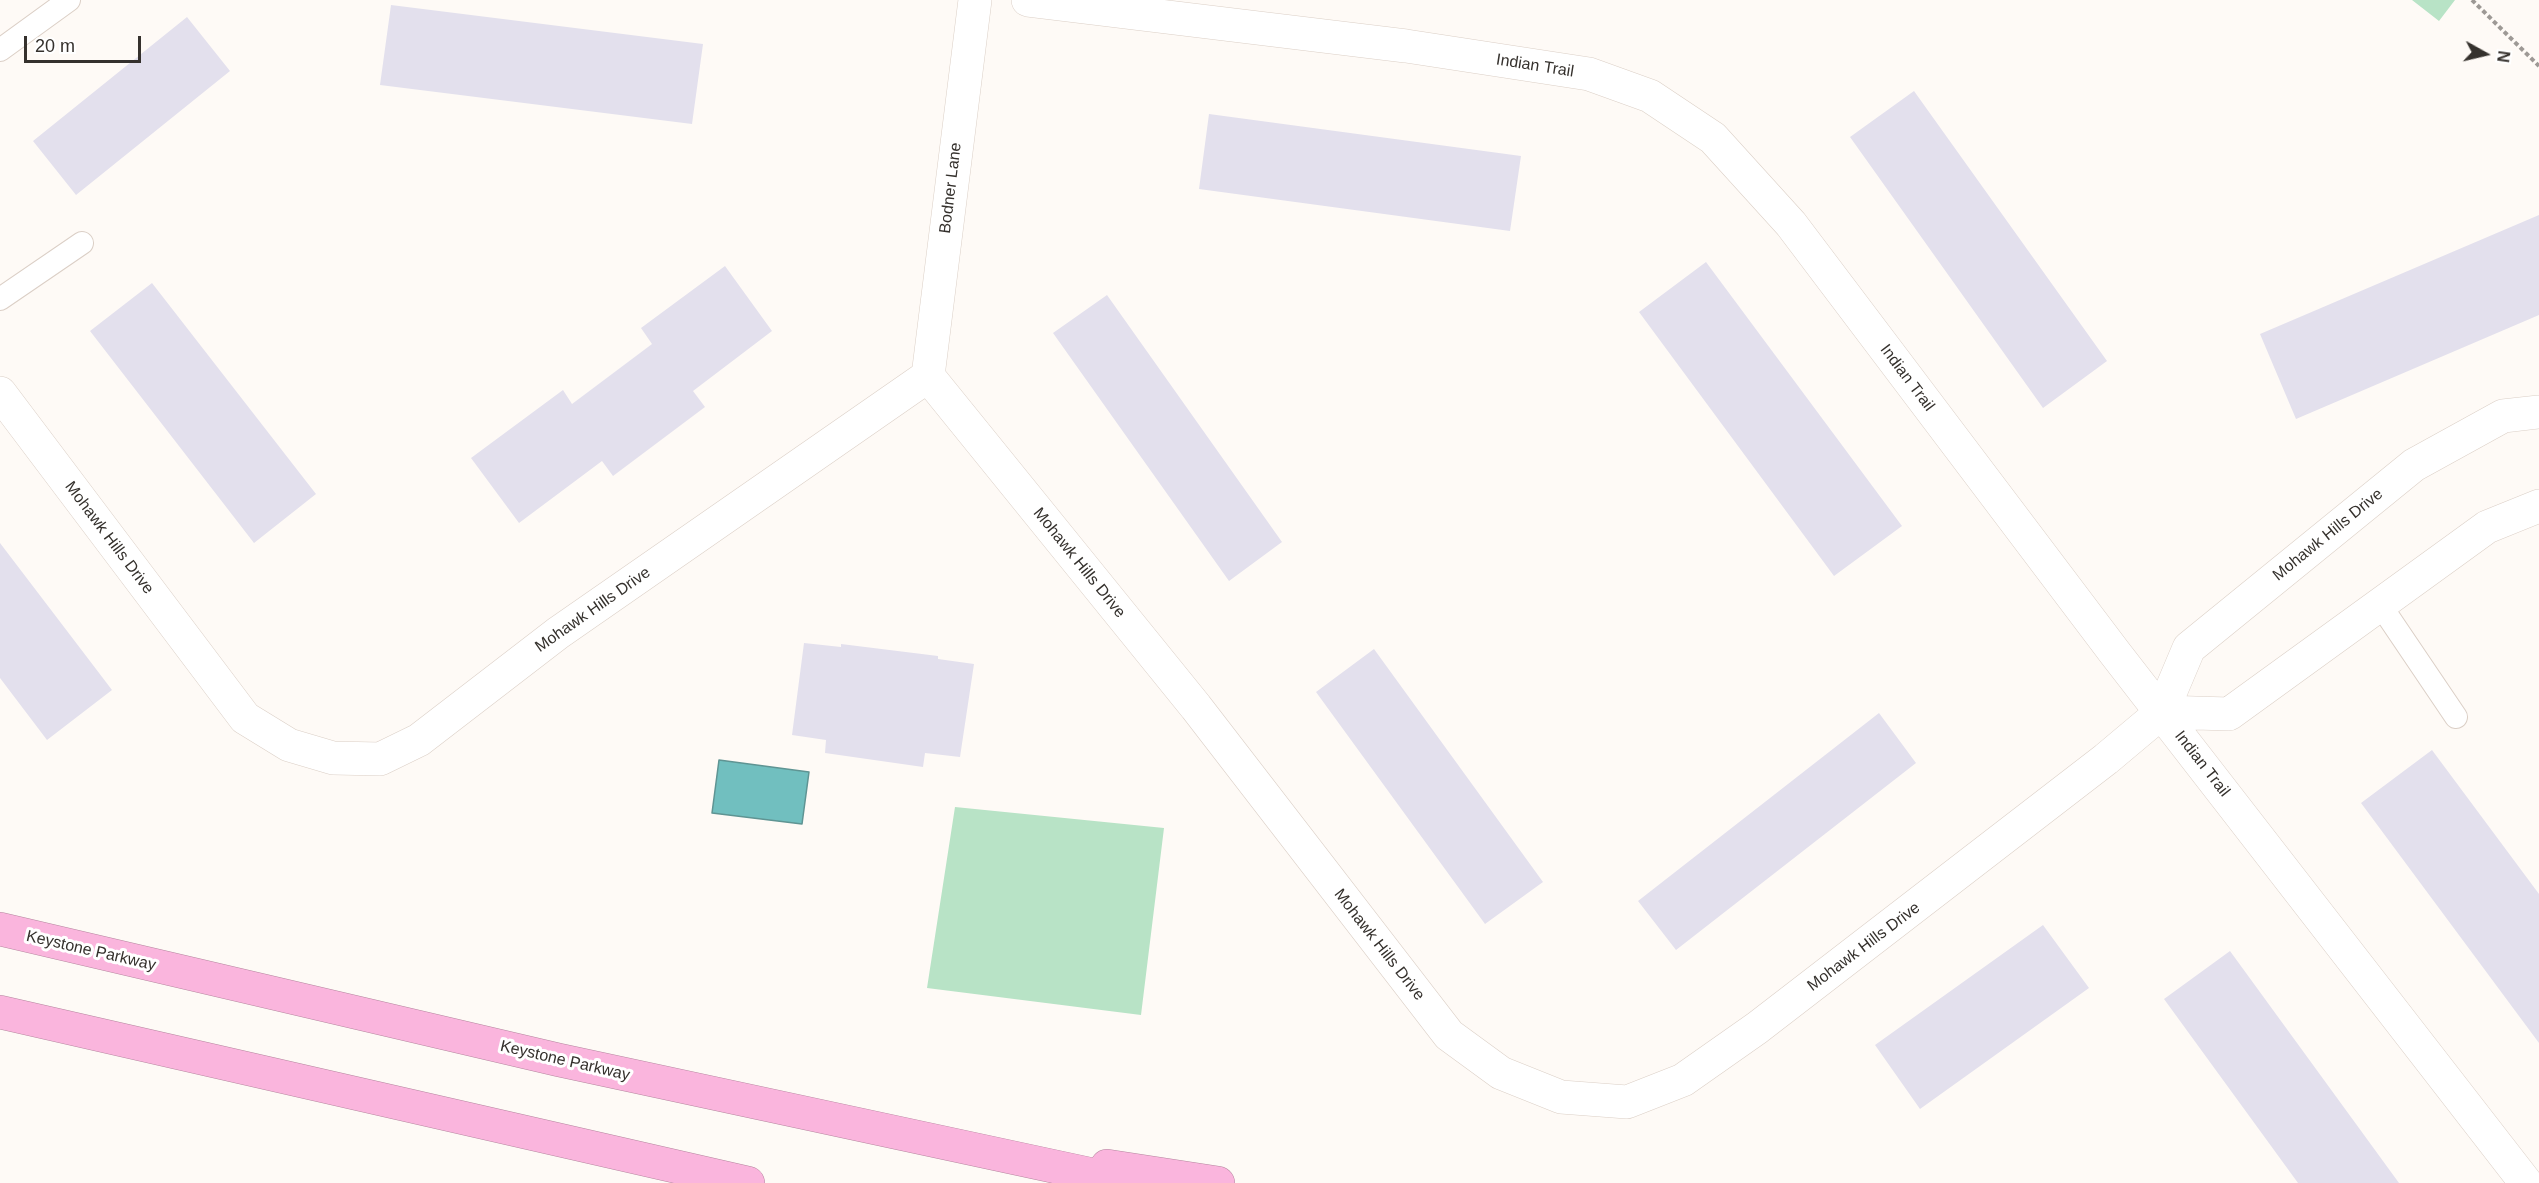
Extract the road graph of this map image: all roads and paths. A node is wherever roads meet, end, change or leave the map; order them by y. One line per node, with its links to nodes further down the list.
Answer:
1 (69, 0): 5 (lane)
2 (975, 0): 9 (street, Bodner Lane)
3 (1028, 0): 14 (street, Indian Trail)
4 (2472, 0): 6 (path)
5 (0, 50)
6 (2539, 66)
7 (82, 243): 8 (lane)
8 (0, 299)
9 (928, 376): 10 (street, Mohawk Hills Drive); 14 (street, Mohawk Hills Drive)
10 (0, 393)
11 (2539, 412): 14 (street, Mohawk Hills Drive)
12 (2539, 506): 13 (street)
13 (2379, 603): 14 (street); 15 (lane)
14 (2162, 712): 22 (street, Indian Trail)
15 (2456, 717)
16 (0, 929): 18 (highway, Keystone Parkway)
17 (0, 1012): 19 (highway)
18 (909, 1136): 20 (highway, Keystone Parkway); 21 (highway)
19 (748, 1183)
20 (1131, 1183)
21 (1218, 1183)
22 (2526, 1183)

